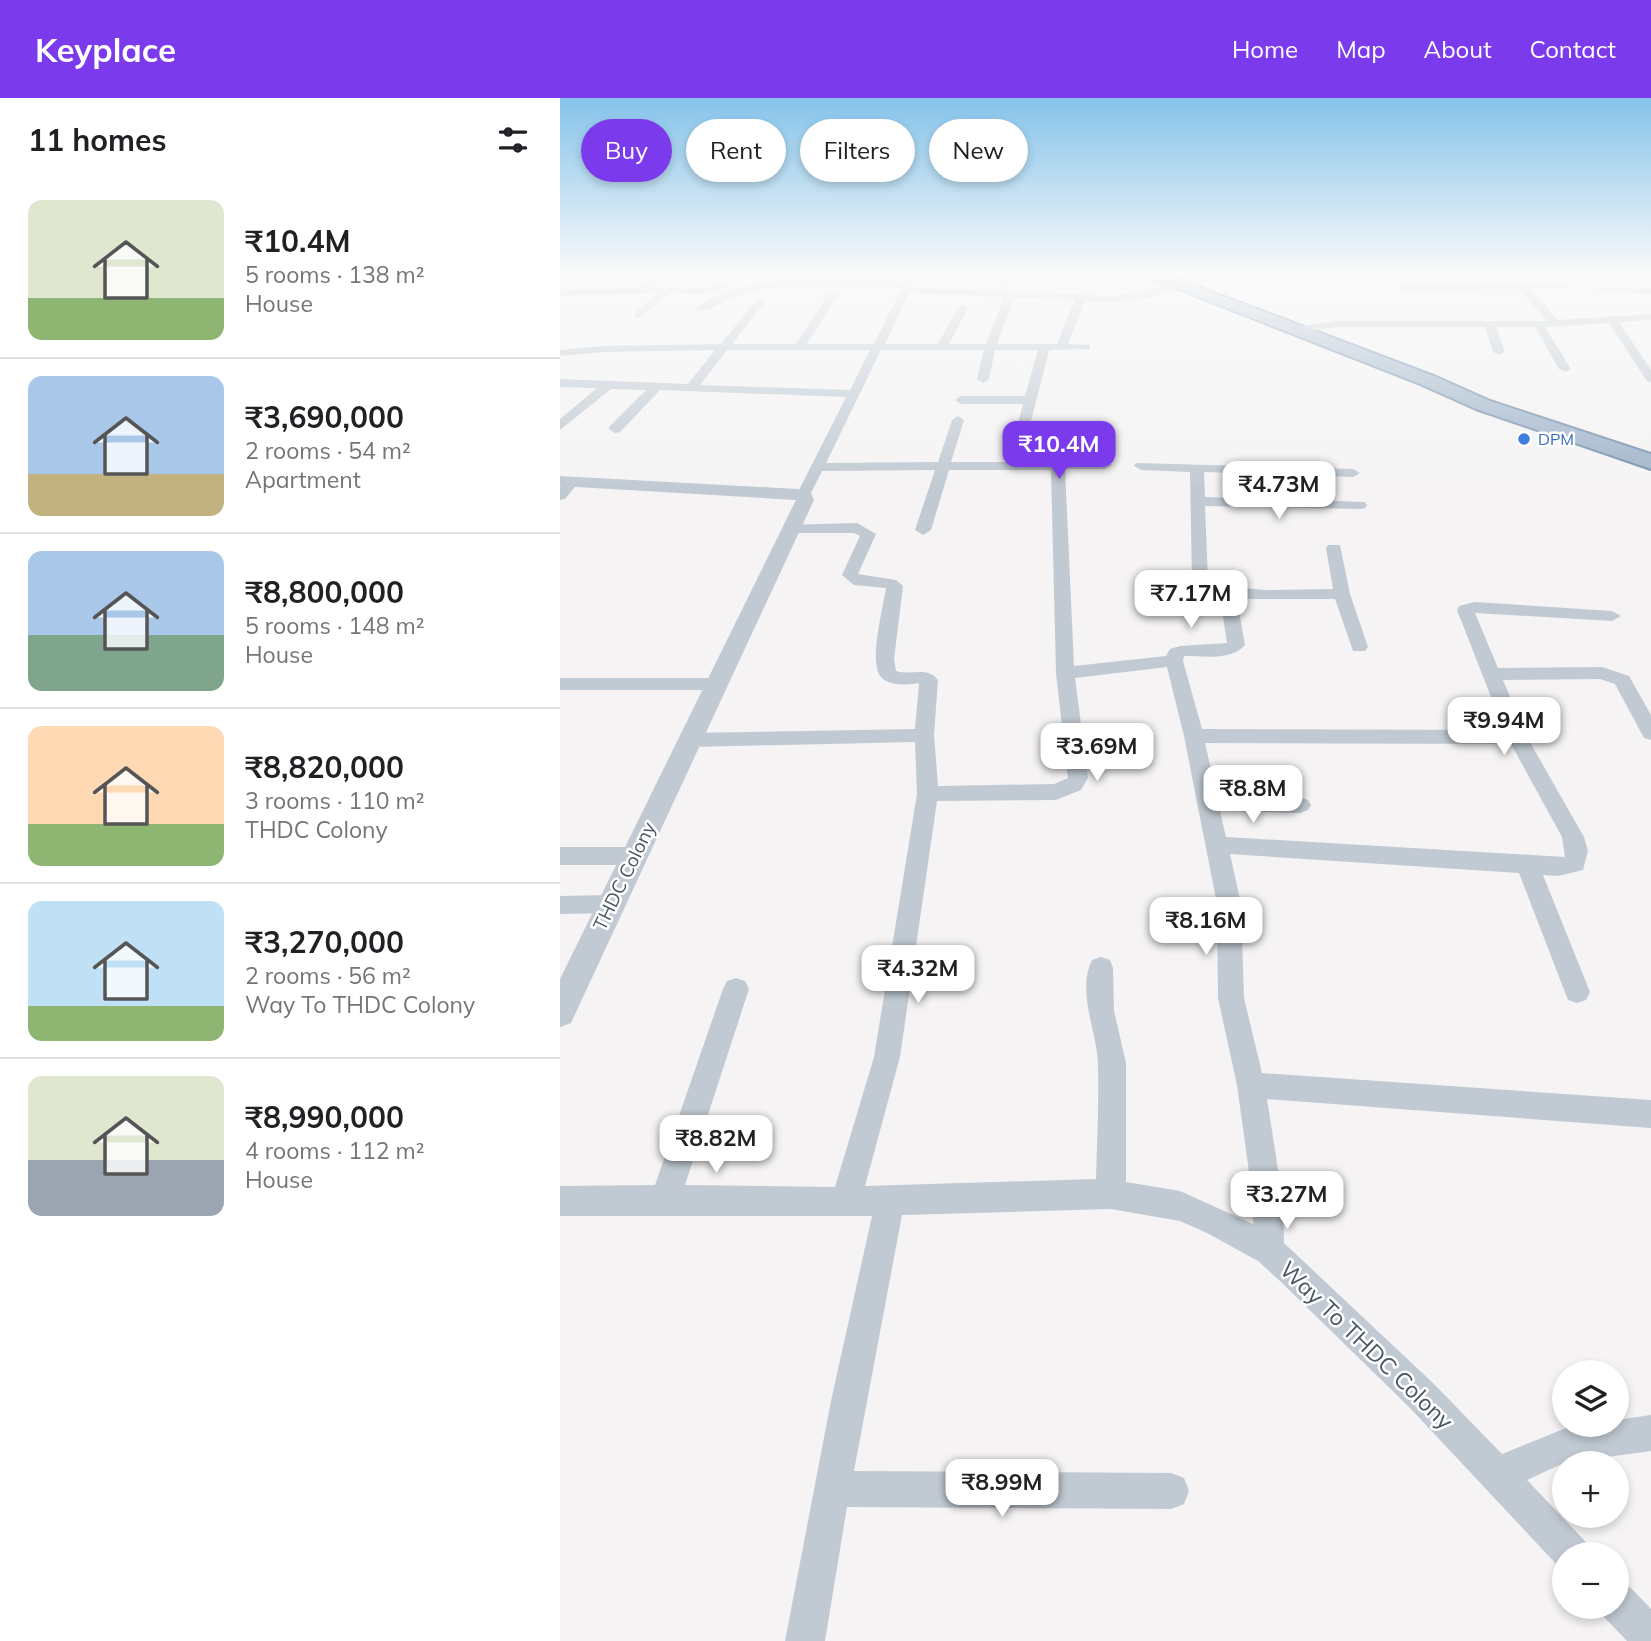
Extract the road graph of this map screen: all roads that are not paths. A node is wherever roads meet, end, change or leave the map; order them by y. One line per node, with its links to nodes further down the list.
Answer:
1 (726, 344): 11 (street)
2 (802, 344): 16 (street)
3 (991, 344): 12 (street)
4 (1062, 344): 14 (street)
5 (1336, 344): 32 (highway)
6 (1496, 344): 17 (street)
7 (1550, 344): 19 (street)
8 (1626, 344): 20 (street)
9 (876, 346): 10 (street); 16 (street); 26 (street)
10 (942, 346): 12 (street)
11 (723, 347): 16 (street); 18 (street); 25 (street)
12 (990, 347): 13 (street); 21 (street)
13 (1044, 347): 14 (street); 28 (street)
14 (1061, 347): 15 (street)
15 (1086, 347)
16 (799, 348)
17 (1499, 352)
18 (560, 353)
19 (1564, 369)
20 (1651, 378)
21 (983, 379)
22 (560, 383): 23 (street)
23 (609, 384): 24 (street); 30 (street)
24 (657, 386): 25 (street); 31 (street)
25 (691, 388): 26 (street)
26 (853, 394): 40 (street)
27 (961, 400): 28 (street)
28 (1031, 400): 35 (street)
29 (958, 420): 37 (street)
30 (560, 426)
31 (615, 429)
32 (1586, 435): 33 (highway); 34 (highway)
33 (1651, 453)
34 (1651, 462)
35 (1014, 464): 36 (street); 37 (street)
36 (1058, 464): 38 (street); 55 (street)
37 (945, 465): 40 (street); 48 (street)
38 (1105, 465)
39 (1141, 466): 41 (street)
40 (819, 467): 44 (street)
41 (1197, 467): 42 (street); 45 (street)
42 (1353, 473)
43 (564, 486): 44 (street)
44 (803, 496): 47 (street, THDC Colony)
45 (1198, 500): 46 (street); 51 (street)
46 (1360, 505)
47 (791, 528): 58 (street, THDC Colony); 60 (street)
48 (923, 530)
49 (1334, 548): 50 (street)
50 (1342, 594): 51 (street); 53 (street)
51 (1228, 595): 54 (street)
52 (1612, 616): 56 (street)
53 (1359, 647)
54 (1174, 661): 55 (street); 61 (street)
55 (1065, 673): 64 (street)
56 (1491, 674): 59 (street); 62 (street)
57 (560, 684): 58 (street)
58 (716, 684): 63 (street, THDC Colony)
59 (1651, 733)
60 (924, 735): 63 (street); 64 (street)
61 (1194, 736): 62 (street); 65 (street)
62 (1517, 737): 70 (street)
63 (690, 740): 69 (street, THDC Colony)
64 (928, 794): 82 (street)
65 (1207, 803): 66 (street); 67 (street)
66 (1300, 805)
67 (1215, 845): 70 (street); 77 (street)
68 (560, 856): 69 (street)
69 (634, 856): 71 (street, THDC Colony)
70 (1528, 866): 75 (street)
71 (610, 904): 72 (street); 76 (street, THDC Colony)
72 (560, 905)
73 (1101, 968): 79 (street)
74 (736, 989): 80 (street)
75 (1577, 992)
76 (560, 1013)
77 (1251, 1085): 78 (street); 83 (street)
78 (1651, 1114)
79 (1111, 1194): 82 (street, Way To THDC Colony); 83 (street, Way To THDC Colony)
80 (665, 1200): 81 (street); 82 (street)
81 (560, 1201)
82 (870, 1202): 86 (street)
83 (1269, 1250): 85 (street, Way To THDC Colony)
84 (1651, 1433): 85 (street)
85 (1496, 1474): 88 (street, Way To THDC Colony)
86 (833, 1489): 87 (street); 91 (street)
87 (1171, 1491)
88 (1561, 1542)
89 (1629, 1615): 90 (street)
90 (1651, 1638)
91 (805, 1641)

